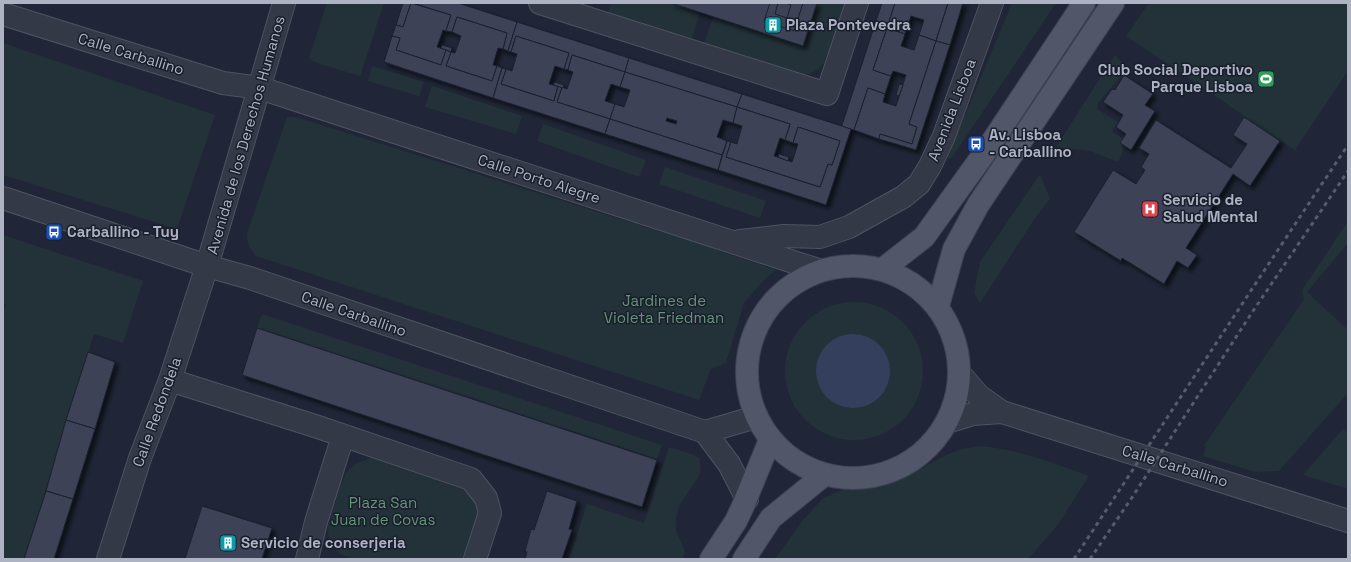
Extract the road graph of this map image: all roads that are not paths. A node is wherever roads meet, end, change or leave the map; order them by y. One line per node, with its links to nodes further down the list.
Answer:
1 (284, 3): 8 (street, Avenida de los Derechos Humanos)
2 (540, 3): 3 (street)
3 (857, 3)
4 (992, 3): 10 (street, Avenida Lisboa)
5 (1084, 3): 12 (main road)
6 (1113, 3): 14 (main road)
7 (3, 14): 8 (street, Calle Carballino)
8 (260, 88): 10 (street, Calle Porto Alegre); 11 (street, Avenida de los Derechos Humanos)
9 (3, 198): 11 (street, Calle Carballino)
10 (733, 242): 13 (street, Calle Porto Alegre)
11 (207, 266): 16 (street, Calle Redondela); 20 (street, Calle Carballino)
12 (883, 269): 13 (main road); 14 (main road)
13 (818, 270): 18 (main road)
14 (938, 306): 15 (main road)
15 (960, 374): 17 (street, Calle Carballino); 19 (main road)
16 (170, 380): 21 (street); 26 (street, Calle Redondela)
17 (1002, 412): 19 (street, Calle Carballino); 25 (street, Calle Carballino)
18 (756, 417): 20 (street); 22 (main road)
19 (946, 422): 23 (main road)
20 (704, 432): 24 (street)
21 (343, 436): 27 (street); 28 (street)
22 (770, 440): 23 (main road); 24 (main road)
23 (824, 475): 30 (main road)
24 (747, 499): 29 (main road)
25 (1348, 521)
26 (108, 559)
27 (308, 559)
28 (475, 559)
29 (711, 559)
30 (744, 559)

